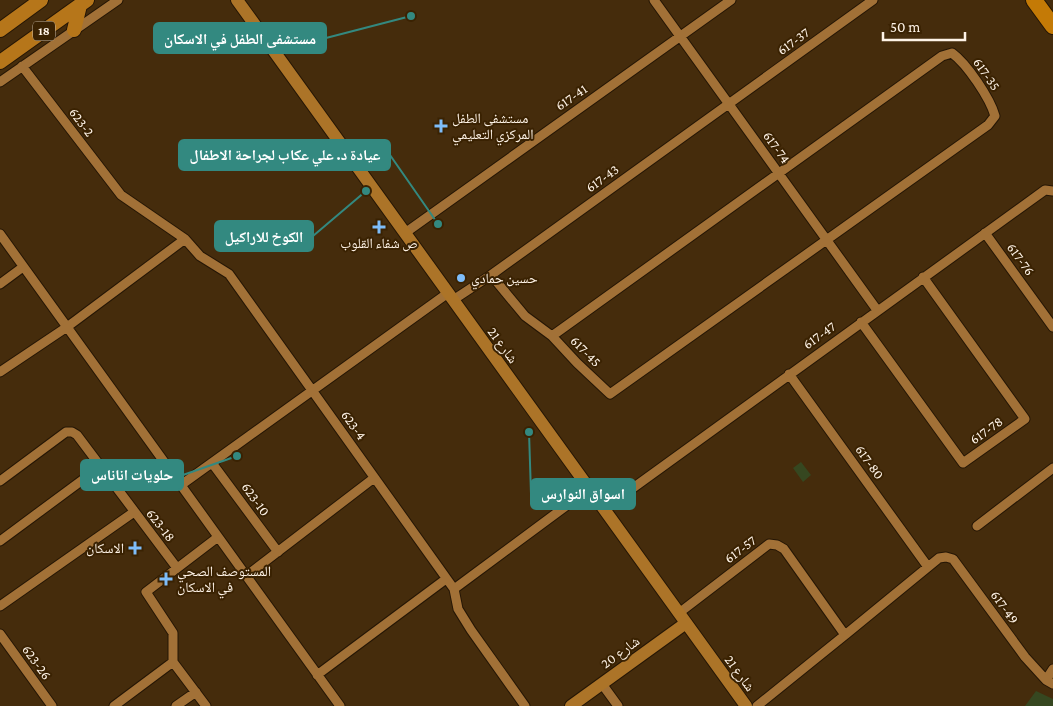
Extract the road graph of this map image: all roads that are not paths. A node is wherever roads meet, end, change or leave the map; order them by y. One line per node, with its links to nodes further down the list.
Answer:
1 (41, 0): 10 (main road, 18)
2 (118, 0): 11 (street)
3 (237, 0): 20 (street, شارع 21)
4 (654, 0): 12 (street, 617-74)
5 (732, 0): 12 (street)
6 (873, 0): 16 (street, 617-37)
7 (1034, 0): 9 (highway)
8 (84, 2): 11 (main road); 13 (main road, 18)
9 (1053, 26)
10 (0, 30)
11 (74, 30): 14 (street)
12 (680, 37): 16 (street, 617-74); 20 (street, 617-41)
13 (0, 62)
14 (22, 66): 15 (street); 19 (street, 623-2)
15 (0, 82)
16 (729, 104): 17 (street, 617-74); 26 (street, 617-43)
17 (778, 172): 24 (street, 617-74); 24 (street, 617-35); 34 (street, 617-45)
18 (1053, 191): 21 (street, 617-47)
19 (121, 195): 23 (street, 623-4)
20 (405, 233): 29 (street, شارع 21)
21 (985, 233): 27 (street, 617-47); 33 (street, 617-76)
22 (0, 234): 25 (street)
23 (185, 239): 32 (street); 37 (street, 623-4)
24 (827, 241): 30 (street, 617-74); 34 (street, 617-45)
25 (24, 266): 28 (street); 32 (street)
26 (491, 275): 29 (street, 617-43); 34 (street)
27 (923, 277): 30 (street, 617-47); 31 (street, 617-78)
28 (0, 284)
29 (450, 296): 37 (street, 617-43); 44 (street, شارع 21)
30 (877, 310): 31 (street, 617-47)
31 (861, 322): 36 (street, 617-47)
32 (67, 327): 35 (street); 43 (street)
33 (1053, 327)
34 (552, 336)
35 (0, 372)
36 (789, 374): 45 (street, 617-47); 51 (street, 617-80)
37 (312, 390): 38 (street, 617-43); 41 (street, 623-4)
38 (212, 462): 43 (street, 617-43); 50 (street, 623-10)
39 (100, 467): 42 (street, 623-18); 46 (street, 623-18); 49 (street)
40 (1053, 468): 47 (street)
41 (374, 478): 50 (street); 54 (street, 623-4)
42 (0, 481)
43 (181, 485): 48 (street)
44 (589, 489): 45 (street, شارع 21); 55 (street)
45 (604, 509): 57 (street, شارع 21)
46 (134, 512): 52 (street, 623-18); 56 (street)
47 (977, 526)
48 (218, 537): 52 (street); 53 (street)
49 (0, 541)
50 (278, 552): 53 (street)
51 (928, 567): 59 (street); 63 (street, 617-49)
52 (177, 568): 60 (street)
53 (246, 576): 62 (street)
54 (446, 579): 55 (street, 623-4); 62 (street)
55 (454, 589): 71 (street, 623-4)
56 (0, 606)
57 (682, 618): 59 (street, 617-57); 64 (street, شارع 20); 74 (street, شارع 21)
58 (0, 634): 66 (street, 623-26)
59 (845, 635): 75 (street)
60 (174, 662): 65 (street); 67 (street)
61 (1053, 669): 63 (street)
62 (317, 675): 70 (street)
63 (1049, 682)
64 (602, 684): 72 (street, شارع 20); 73 (street)
65 (196, 692): 68 (street); 69 (street)
66 (52, 706)
67 (114, 706)
68 (176, 706)
69 (206, 706)
70 (340, 706)
71 (525, 706)
72 (571, 706)
73 (618, 706)
74 (746, 706)
75 (758, 706)

